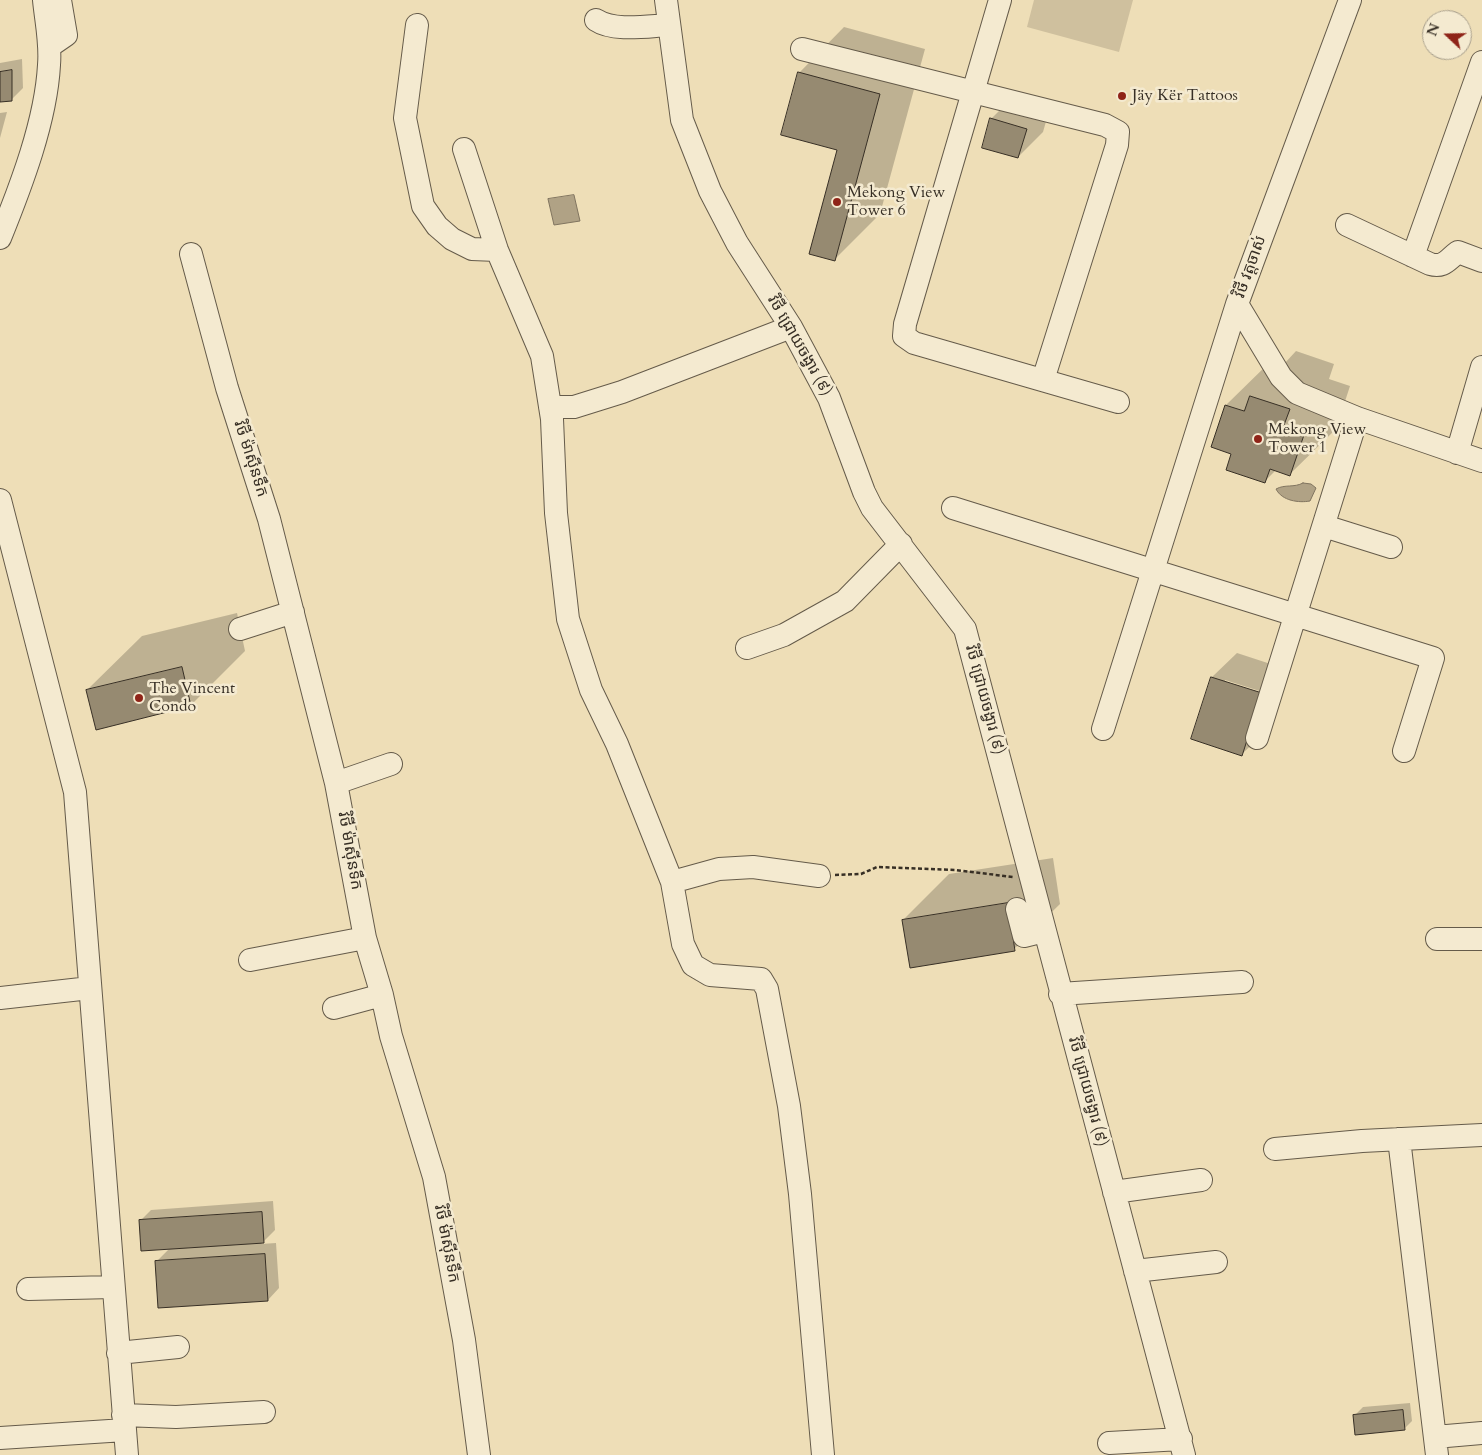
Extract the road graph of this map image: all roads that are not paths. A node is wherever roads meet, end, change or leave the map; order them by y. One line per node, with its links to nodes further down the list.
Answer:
1 (44, 0): 9 (street)
2 (60, 0): 9 (street)
3 (666, 0): 8 (street, វិថី ជ្រោយចង្វារ (៩))
4 (1000, 0): 12 (street)
5 (1350, 0): 20 (street, វិថី វត្តចាស់)
6 (596, 20): 8 (street)
7 (417, 25): 16 (street)
8 (669, 25): 21 (street, វិថី ជ្រោយចង្វារ (៩))
9 (50, 46): 15 (street)
10 (802, 49): 12 (street)
11 (1482, 62): 18 (street)
12 (972, 93): 23 (street); 23 (street)
13 (464, 149): 16 (street)
14 (1347, 225): 18 (street)
15 (0, 238)
16 (497, 250): 25 (street)
17 (191, 254): 35 (street, វិថី ម៉ាស៊ីនទឹក)
18 (1413, 256): 19 (street)
19 (1482, 261)
20 (1237, 304): 26 (street, វិថី វត្តចាស់); 34 (street)
21 (790, 327): 25 (street); 32 (street, វិថី ជ្រោយចង្វារ (៩))
22 (1482, 367): 27 (street)
23 (1042, 380): 24 (street)
24 (1118, 402)
25 (550, 407): 45 (street)
26 (1357, 418): 27 (street, វិថី វត្តចាស់); 31 (street)
27 (1456, 453): 28 (street, វិថី វត្តចាស់)
28 (1482, 461)
29 (0, 500): 51 (street)
30 (952, 508): 34 (street)
31 (1324, 526): 33 (street); 36 (street)
32 (901, 544): 38 (street); 52 (street, វិថី ជ្រោយចង្វារ (៩))
33 (1391, 547)
34 (1153, 570): 36 (street); 39 (street)
35 (293, 612): 37 (street); 43 (street, វិថី ម៉ាស៊ីនទឹក)
36 (1296, 614): 40 (street); 41 (street)
37 (240, 629)
38 (747, 648)
39 (1103, 729)
40 (1257, 738)
41 (1404, 751)
42 (391, 764): 43 (street)
43 (336, 783): 46 (street, វិថី ម៉ាស៊ីនទឹក)
44 (819, 876): 45 (street)
45 (672, 882): 76 (street)
46 (365, 938): 49 (street); 53 (street, វិថី ម៉ាស៊ីនទឹក)
47 (1482, 939): 48 (street)
48 (1437, 940)
49 (250, 960)
50 (1242, 982): 52 (street)
51 (90, 988): 54 (street); 63 (street)
52 (1060, 994): 60 (street, វិថី ជ្រោយចង្វារ (៩))
53 (382, 995): 55 (street); 75 (street, វិថី ម៉ាស៊ីនទឹក)
54 (0, 998)
55 (334, 1008)
56 (1482, 1135): 57 (street)
57 (1399, 1139): 58 (street); 72 (street)
58 (1275, 1149)
59 (1201, 1180): 60 (street)
60 (1114, 1192): 62 (street, វិថី ជ្រោយចង្វារ (៩))
61 (1216, 1262): 62 (street)
62 (1135, 1271): 73 (street, វិថី ជ្រោយចង្វារ (៩))
63 (113, 1287): 64 (street); 66 (street)
64 (28, 1288)
65 (178, 1347): 66 (street)
66 (118, 1353): 68 (street)
67 (264, 1412): 68 (street)
68 (124, 1423): 70 (street); 74 (street)
69 (1482, 1432): 72 (street)
70 (0, 1438)
71 (1109, 1443): 73 (street)
72 (1436, 1446)
73 (1183, 1447)
74 (126, 1455)
75 (479, 1455)
76 (823, 1455)

